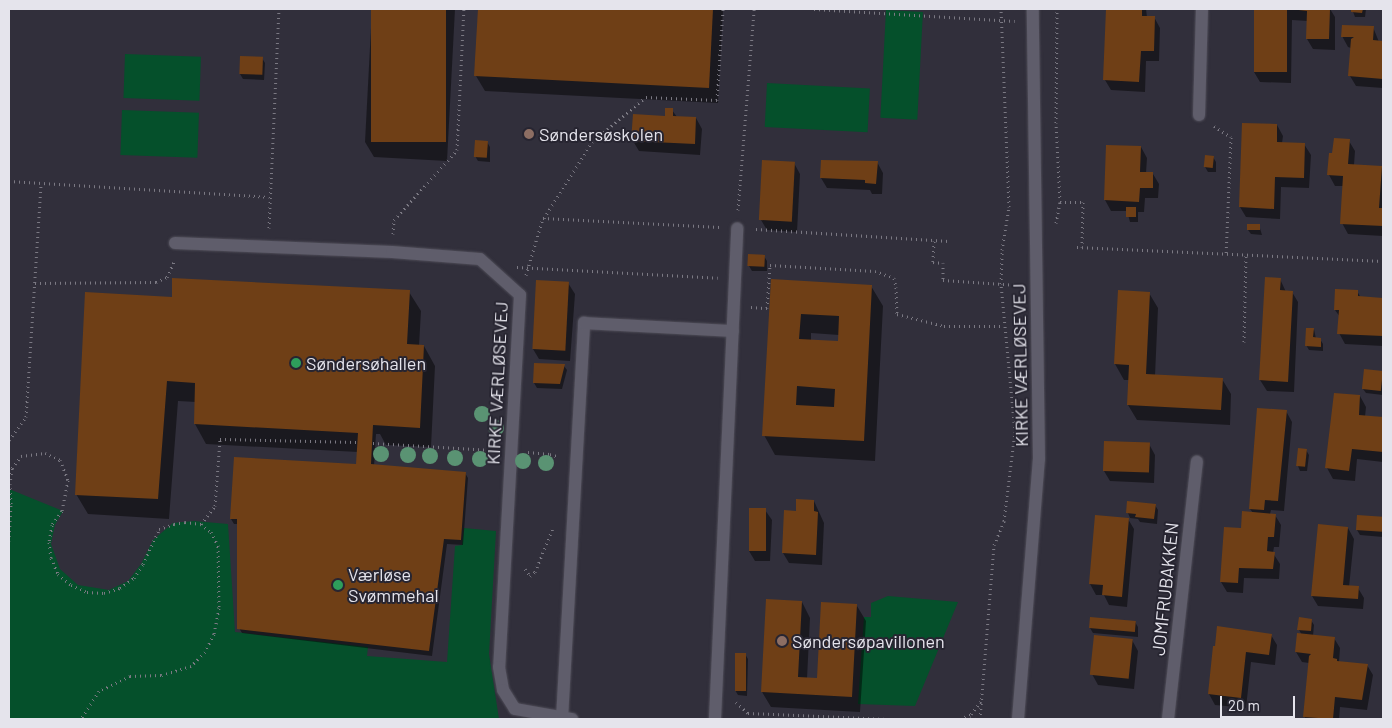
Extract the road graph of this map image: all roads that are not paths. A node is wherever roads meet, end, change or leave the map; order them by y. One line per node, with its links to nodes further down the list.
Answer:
1 (1202, 9): 3 (street)
2 (1033, 15): 11 (street, KIRKE VÆRLØSEVEJ)
3 (1199, 115)
4 (737, 228): 6 (street)
5 (175, 243): 8 (street, KIRKE VÆRLØSEVEJ)
6 (733, 331): 8 (street); 10 (street)
7 (1197, 462): 12 (street, JOMFRUBAKKEN)
8 (562, 719): 9 (street, KIRKE VÆRLØSEVEJ)
9 (572, 719)
10 (715, 719)
11 (1018, 719)
12 (1168, 719)

